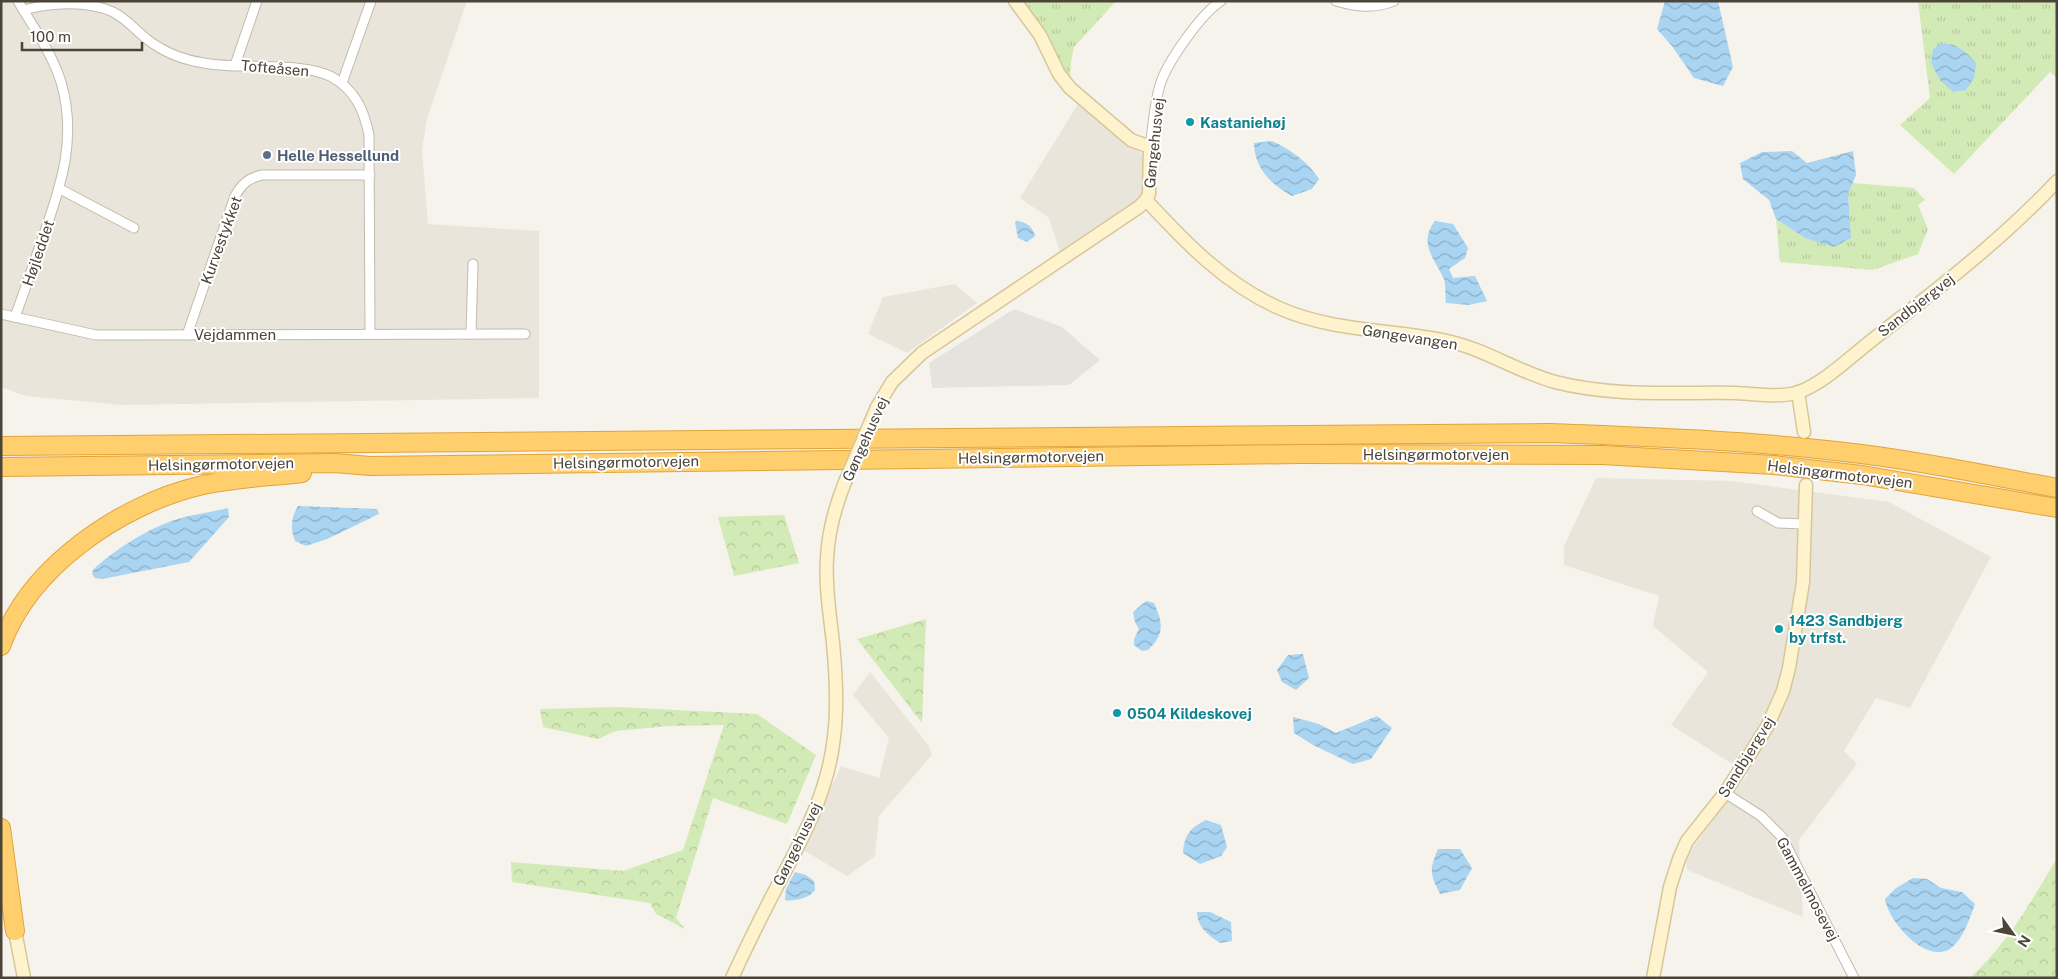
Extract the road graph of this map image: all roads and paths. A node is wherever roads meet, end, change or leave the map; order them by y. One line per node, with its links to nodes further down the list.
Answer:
1 (257, 1): 8 (street)
2 (372, 1): 9 (street)
3 (1015, 1): 10 (street)
4 (1221, 1): 10 (street, Gøngehusvej)
5 (1336, 1): 6 (street)
6 (1394, 1)
7 (21, 6): 8 (street, Tofteåsen); 13 (street, Højleddet)
8 (235, 65): 9 (street, Tofteåsen)
9 (342, 83): 11 (street, Tofteåsen)
10 (1150, 147): 14 (street, Gøngehusvej)
11 (370, 175): 19 (street, Kurvestykket); 20 (street, Tofteåsen)
12 (2057, 181): 23 (street, Sandbjergvej)
13 (60, 189): 15 (street); 18 (street, Højleddet)
14 (1146, 200): 23 (street, Gøngevangen); 41 (street, Gøngehusvej, bridge)
15 (134, 228)
16 (473, 264): 21 (street)
17 (1, 314): 18 (street, Vejdammen)
18 (15, 317): 19 (street, Vejdammen)
19 (187, 334): 20 (street, Vejdammen)
20 (370, 334): 21 (street, Vejdammen)
21 (471, 334): 22 (street, Vejdammen)
22 (525, 334)
23 (1798, 392): 24 (street)
24 (1804, 432)
25 (1, 446): 28 (highway, Helsingørmotorvejen)
26 (370, 466): 27 (highway, Helsingørmotorvejen); 32 (highway, Helsingørmotorvejen); 35 (highway)
27 (1, 467)
28 (2024, 482): 29 (highway); 31 (highway, Helsingørmotorvejen)
29 (2057, 484)
30 (1806, 485): 34 (street, Sandbjergvej)
31 (2057, 488)
32 (2057, 508)
33 (1757, 511): 34 (street)
34 (1805, 524): 36 (street, Sandbjergvej)
35 (1, 646)
36 (1725, 793): 42 (street, Sandbjergvej); 43 (street, Gammelmosevej)
37 (1, 828): 39 (highway)
38 (1, 860): 39 (highway)
39 (15, 931): 40 (street)
40 (24, 978)
41 (732, 978)
42 (1653, 978)
43 (1854, 978)

